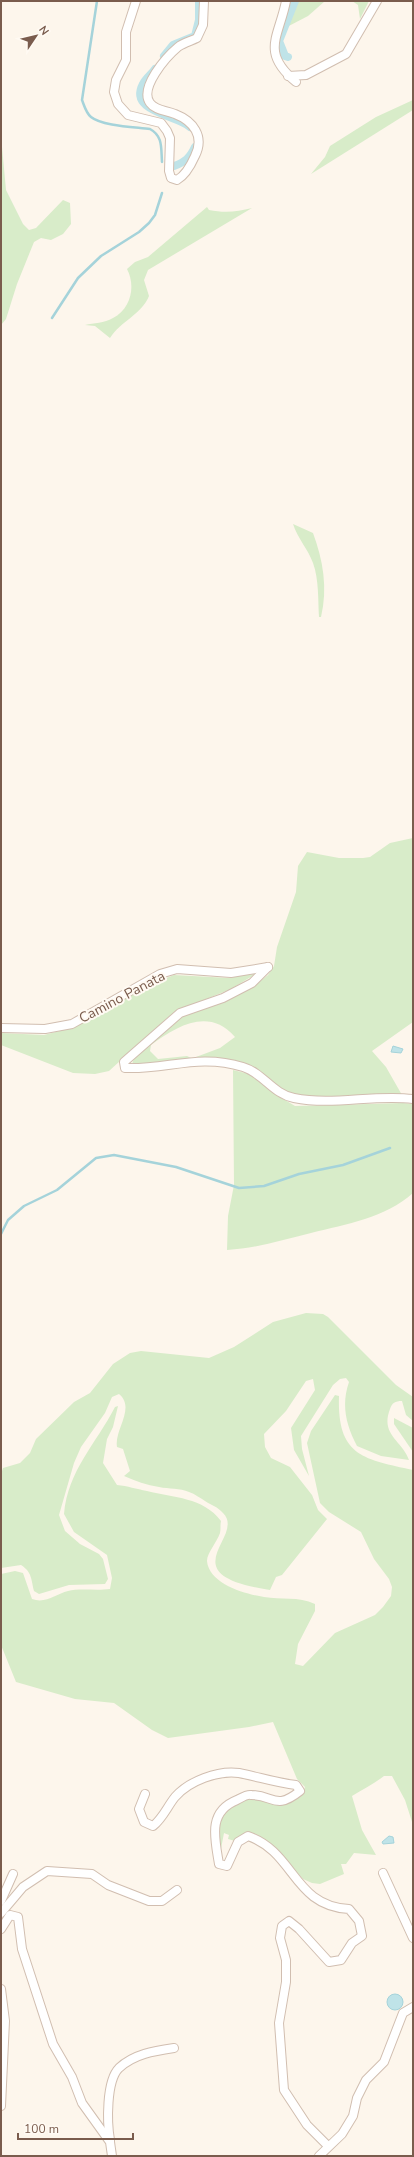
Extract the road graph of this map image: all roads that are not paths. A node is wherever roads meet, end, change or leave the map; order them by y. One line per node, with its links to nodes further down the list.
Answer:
1 (136, 1): 2 (street)
2 (204, 1)
3 (286, 1): 5 (street)
4 (377, 1): 5 (street)
5 (288, 76): 6 (street)
6 (296, 82)
7 (1, 1028): 8 (street, Camino Panata)
8 (413, 1099)
9 (144, 1794): 22 (street)
10 (384, 1873): 16 (street)
11 (13, 1874): 13 (street)
12 (177, 1890): 14 (street)
13 (1, 1901)
14 (1, 1913)
15 (1, 1929): 21 (street)
16 (413, 1938)
17 (1, 1989): 20 (street)
18 (413, 2007): 22 (street)
19 (174, 2048): 21 (street)
20 (1, 2106)
21 (110, 2142): 23 (street)
22 (328, 2146): 24 (street)
23 (112, 2156)
24 (319, 2156)

